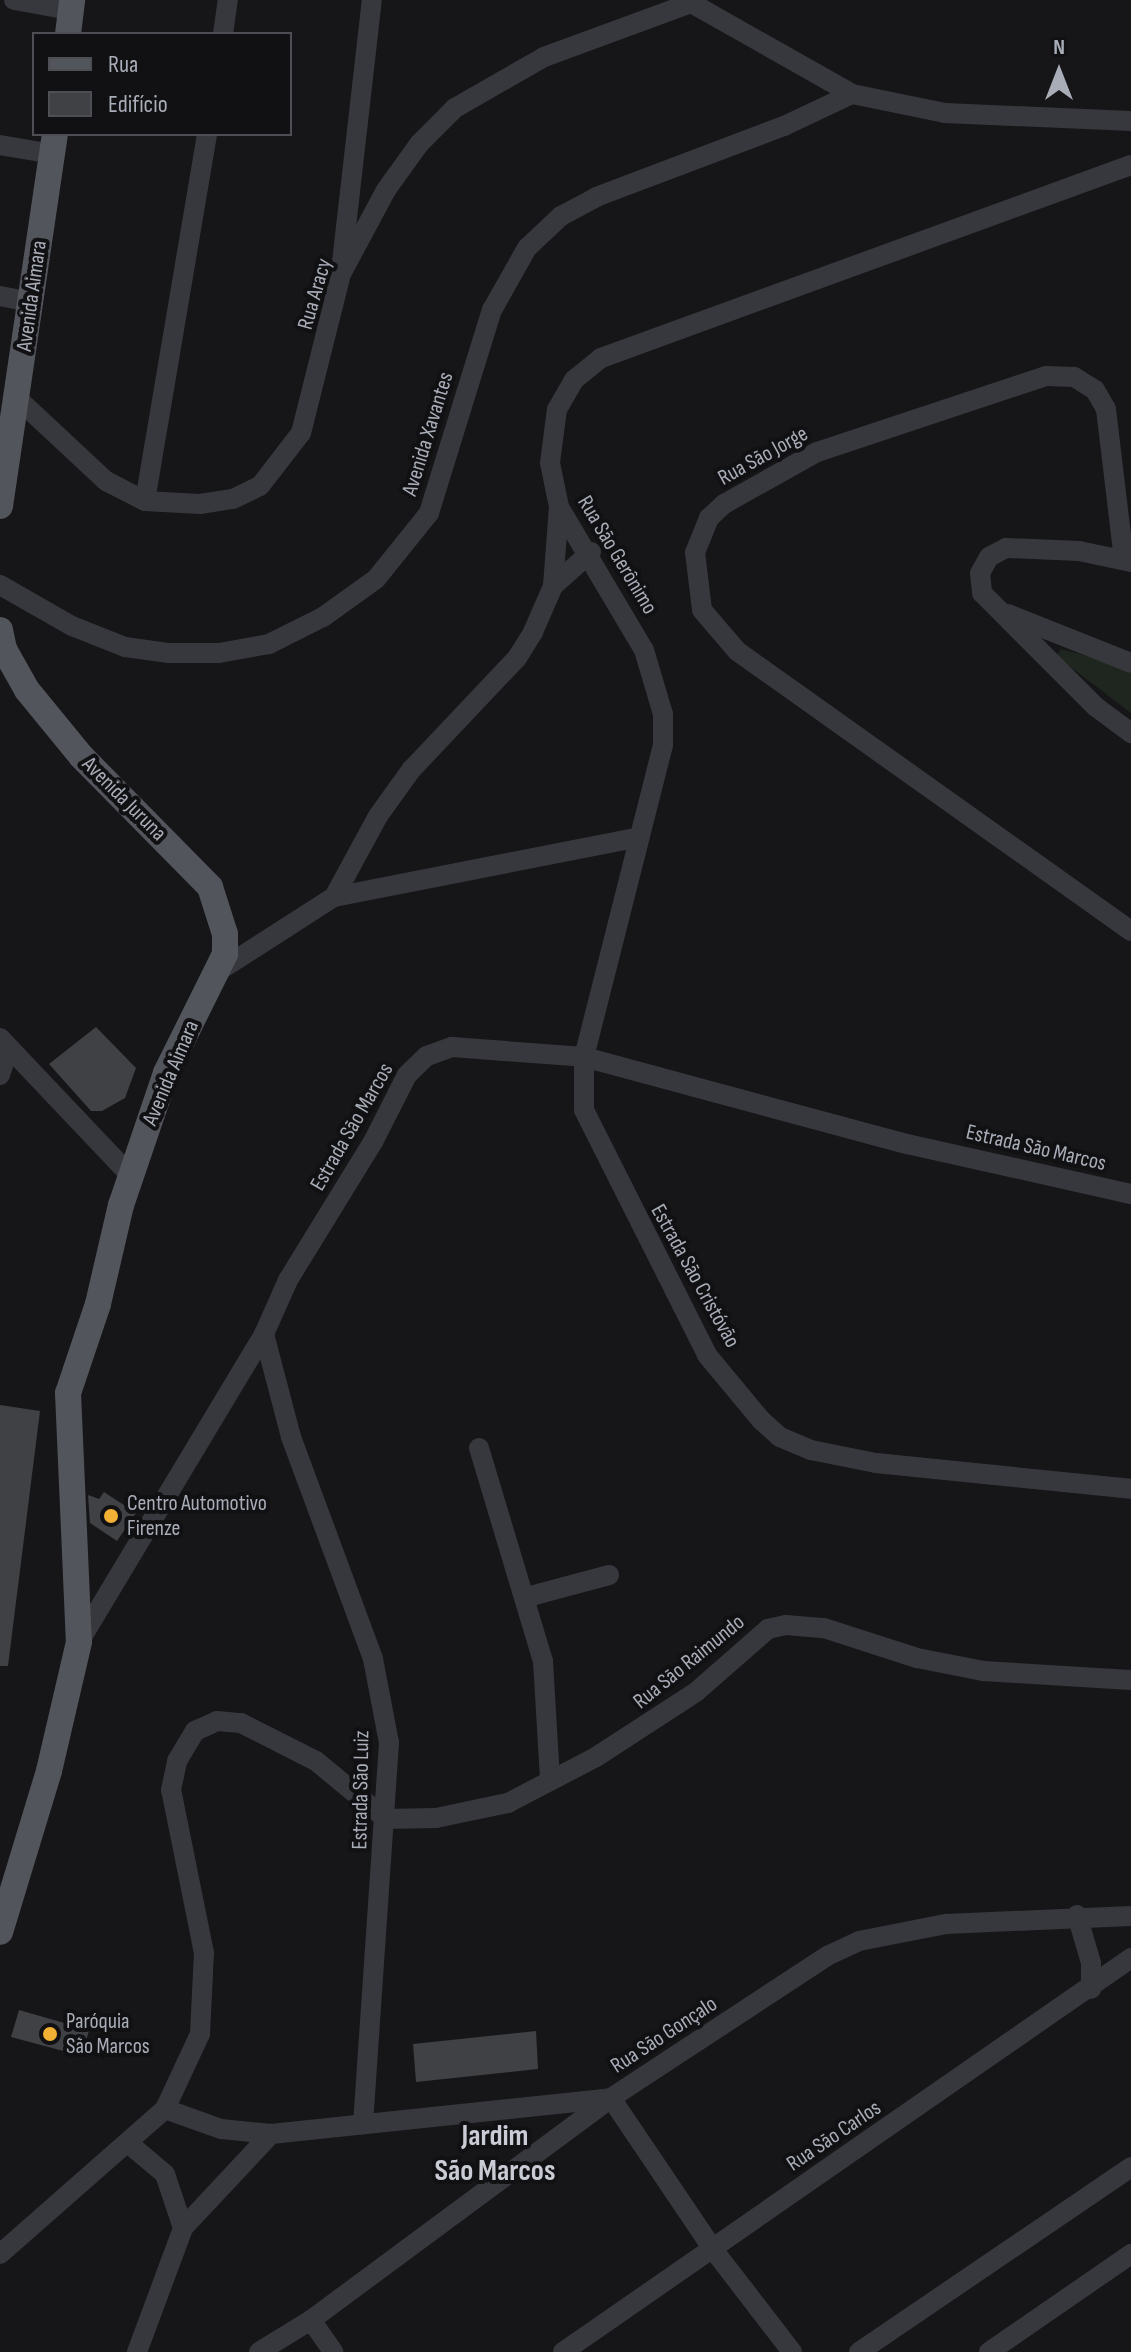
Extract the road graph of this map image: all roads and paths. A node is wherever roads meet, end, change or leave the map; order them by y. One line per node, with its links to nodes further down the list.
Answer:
1 (14, 0): 5 (street)
2 (228, 0): 6 (street)
3 (372, 0): 13 (street)
4 (688, 2): 7 (street); 13 (street, Rua Aracy)
5 (70, 15)
6 (223, 32)
7 (852, 94): 8 (street); 22 (street, Avenida Xavantes)
8 (1131, 121)
9 (207, 136): 17 (street)
10 (54, 144): 11 (street); 15 (main road, Avenida Aimara)
11 (0, 145)
12 (1131, 165): 19 (street, Rua São Gerônimo)
13 (341, 274): 17 (street, Rua Aracy)
14 (0, 296): 15 (street)
15 (31, 302): 16 (main road, Avenida Aimara)
16 (17, 398): 17 (street, Rua Aracy); 18 (main road, Avenida Aimara)
17 (145, 501)
18 (0, 506)
19 (559, 507): 20 (street, Rua São Gerônimo); 23 (street)
20 (591, 552): 23 (street); 28 (street, Rua São Gerônimo)
21 (1128, 561): 24 (street); 30 (street, Rua São Jorge)
22 (0, 585)
23 (553, 586): 29 (street)
24 (1000, 611): 26 (street); 27 (street)
25 (0, 630): 31 (main road, Avenida Juruna)
26 (1131, 663)
27 (1131, 733)
28 (636, 838): 29 (street); 33 (street, Rua São Gerônimo)
29 (334, 897): 31 (street)
30 (1131, 931)
31 (217, 972): 35 (main road, Avenida Aimara)
32 (4, 1043): 34 (street); 35 (street)
33 (584, 1057): 36 (street, Estrada São Marcos); 37 (street, Estrada São Marcos); 39 (street, Estrada São Cristóvão)
34 (0, 1075)
35 (131, 1176): 42 (main road, Avenida Aimara)
36 (1131, 1194)
37 (264, 1334): 42 (street, Estrada São Marcos); 45 (street, Estrada São Luiz)
38 (479, 1448): 41 (street)
39 (1131, 1489)
40 (609, 1575): 41 (street)
41 (527, 1597): 44 (street)
42 (79, 1642): 48 (main road, Avenida Aimara)
43 (1131, 1680): 44 (street, Rua São Raimundo)
44 (550, 1780): 45 (street, Rua São Raimundo)
45 (386, 1819): 52 (street); 53 (street, Estrada São Luiz)
46 (1077, 1915): 47 (street, Rua São Gonçalo); 50 (street); 51 (street, Rua São Gonçalo)
47 (1131, 1916)
48 (0, 1932)
49 (1131, 1958): 50 (street, Rua São Carlos)
50 (1091, 1989): 58 (street, Rua São Carlos)
51 (611, 2098): 53 (street, Rua São Gonçalo); 58 (street); 61 (street)
52 (165, 2109): 54 (street, Rua São Gonçalo); 55 (street)
53 (363, 2123): 54 (street, Rua São Gonçalo)
54 (271, 2134): 57 (street)
55 (128, 2143): 57 (street); 59 (street)
56 (1131, 2167): 67 (street)
57 (183, 2228): 62 (street)
58 (712, 2248): 65 (street, Rua São Carlos); 66 (street)
59 (0, 2254)
60 (1131, 2254): 68 (street)
61 (311, 2320): 63 (street); 64 (street)
62 (137, 2352)
63 (259, 2352)
64 (333, 2352)
65 (563, 2352)
66 (792, 2352)
67 (859, 2352)
68 (989, 2352)

